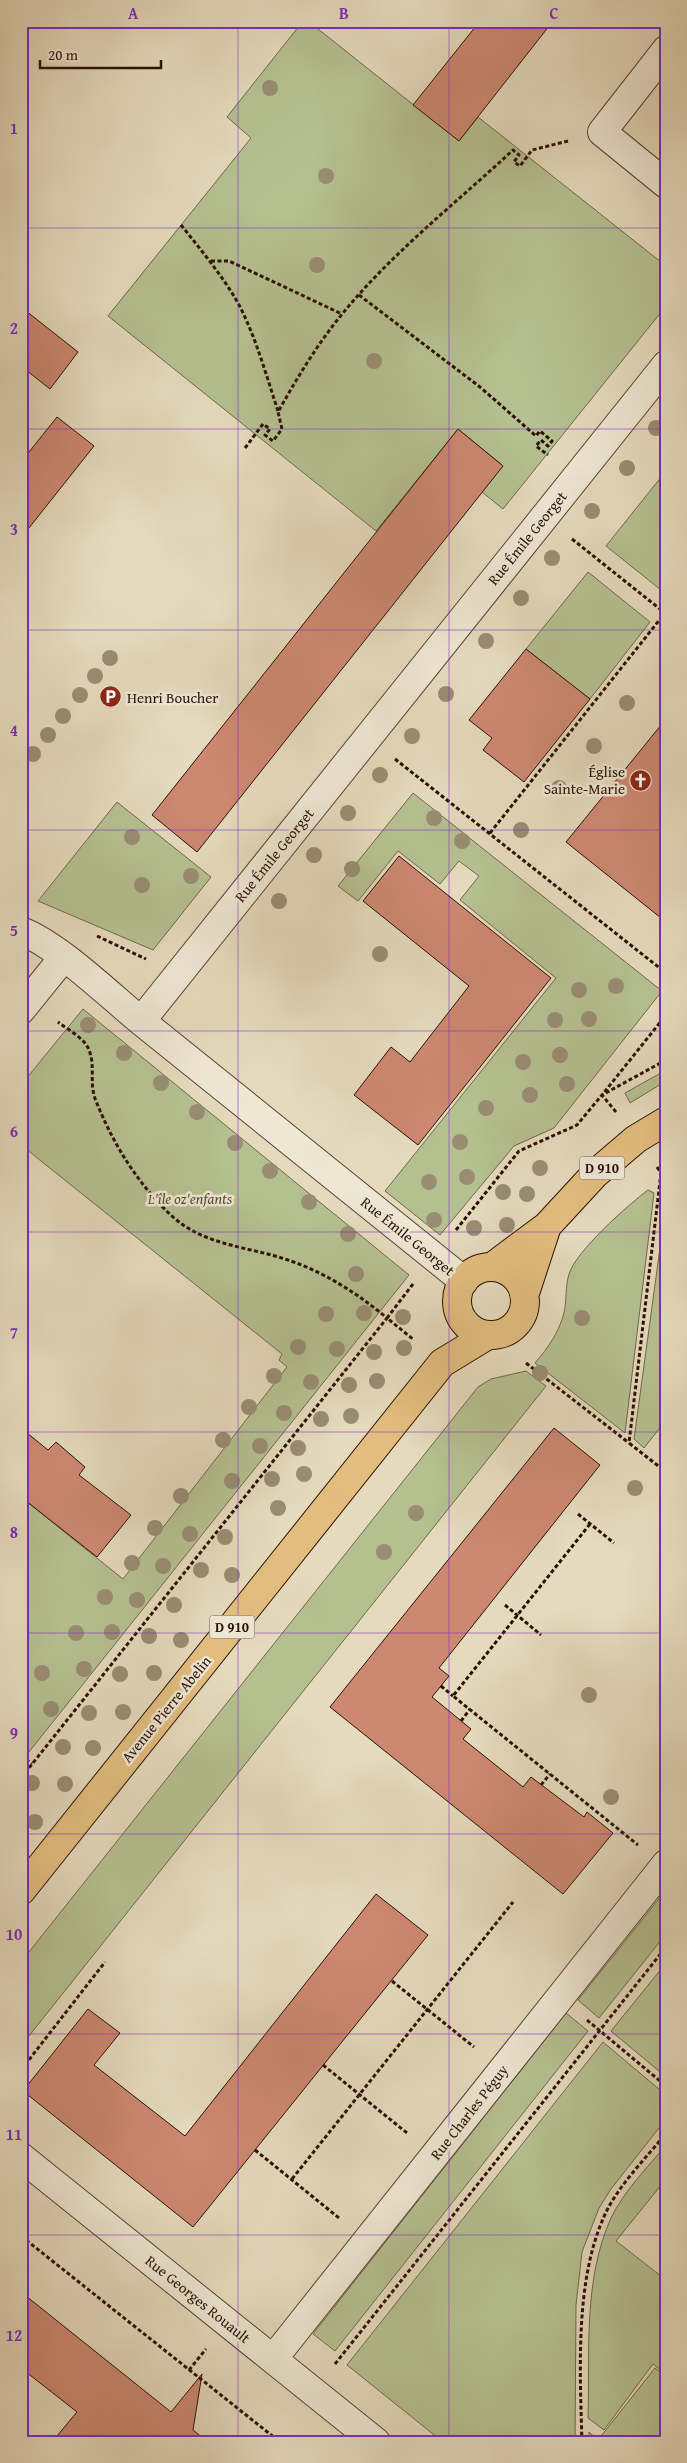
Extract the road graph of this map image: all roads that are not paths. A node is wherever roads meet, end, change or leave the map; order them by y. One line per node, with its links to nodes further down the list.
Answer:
1 (666, 50): 2 (street)
2 (666, 184)
3 (666, 365): 7 (street, Rue Émile Georget)
4 (21, 931): 5 (street)
5 (63, 958): 6 (street); 7 (street)
6 (21, 1010)
7 (141, 1021): 12 (street, Rue Émile Georget)
8 (666, 1121): 9 (main road, D 910)
9 (546, 1226): 10 (main road, D 910); 11 (main road, D 910)
10 (492, 1267): 11 (main road); 12 (main road)
11 (524, 1293): 13 (main road)
12 (461, 1294): 13 (main road); 14 (main road, Avenue Pierre Abelin / D 910)
13 (488, 1335): 14 (main road, Avenue Pierre Abelin / D 910)
14 (442, 1363): 16 (main road, Avenue Pierre Abelin / D 910)
15 (666, 1864): 18 (street, Rue Charles Péguy)
16 (21, 1891)
17 (21, 2157): 18 (street, Rue Georges Rouault)
18 (273, 2359): 19 (street, Rue Georges Rouault)
19 (376, 2442)

